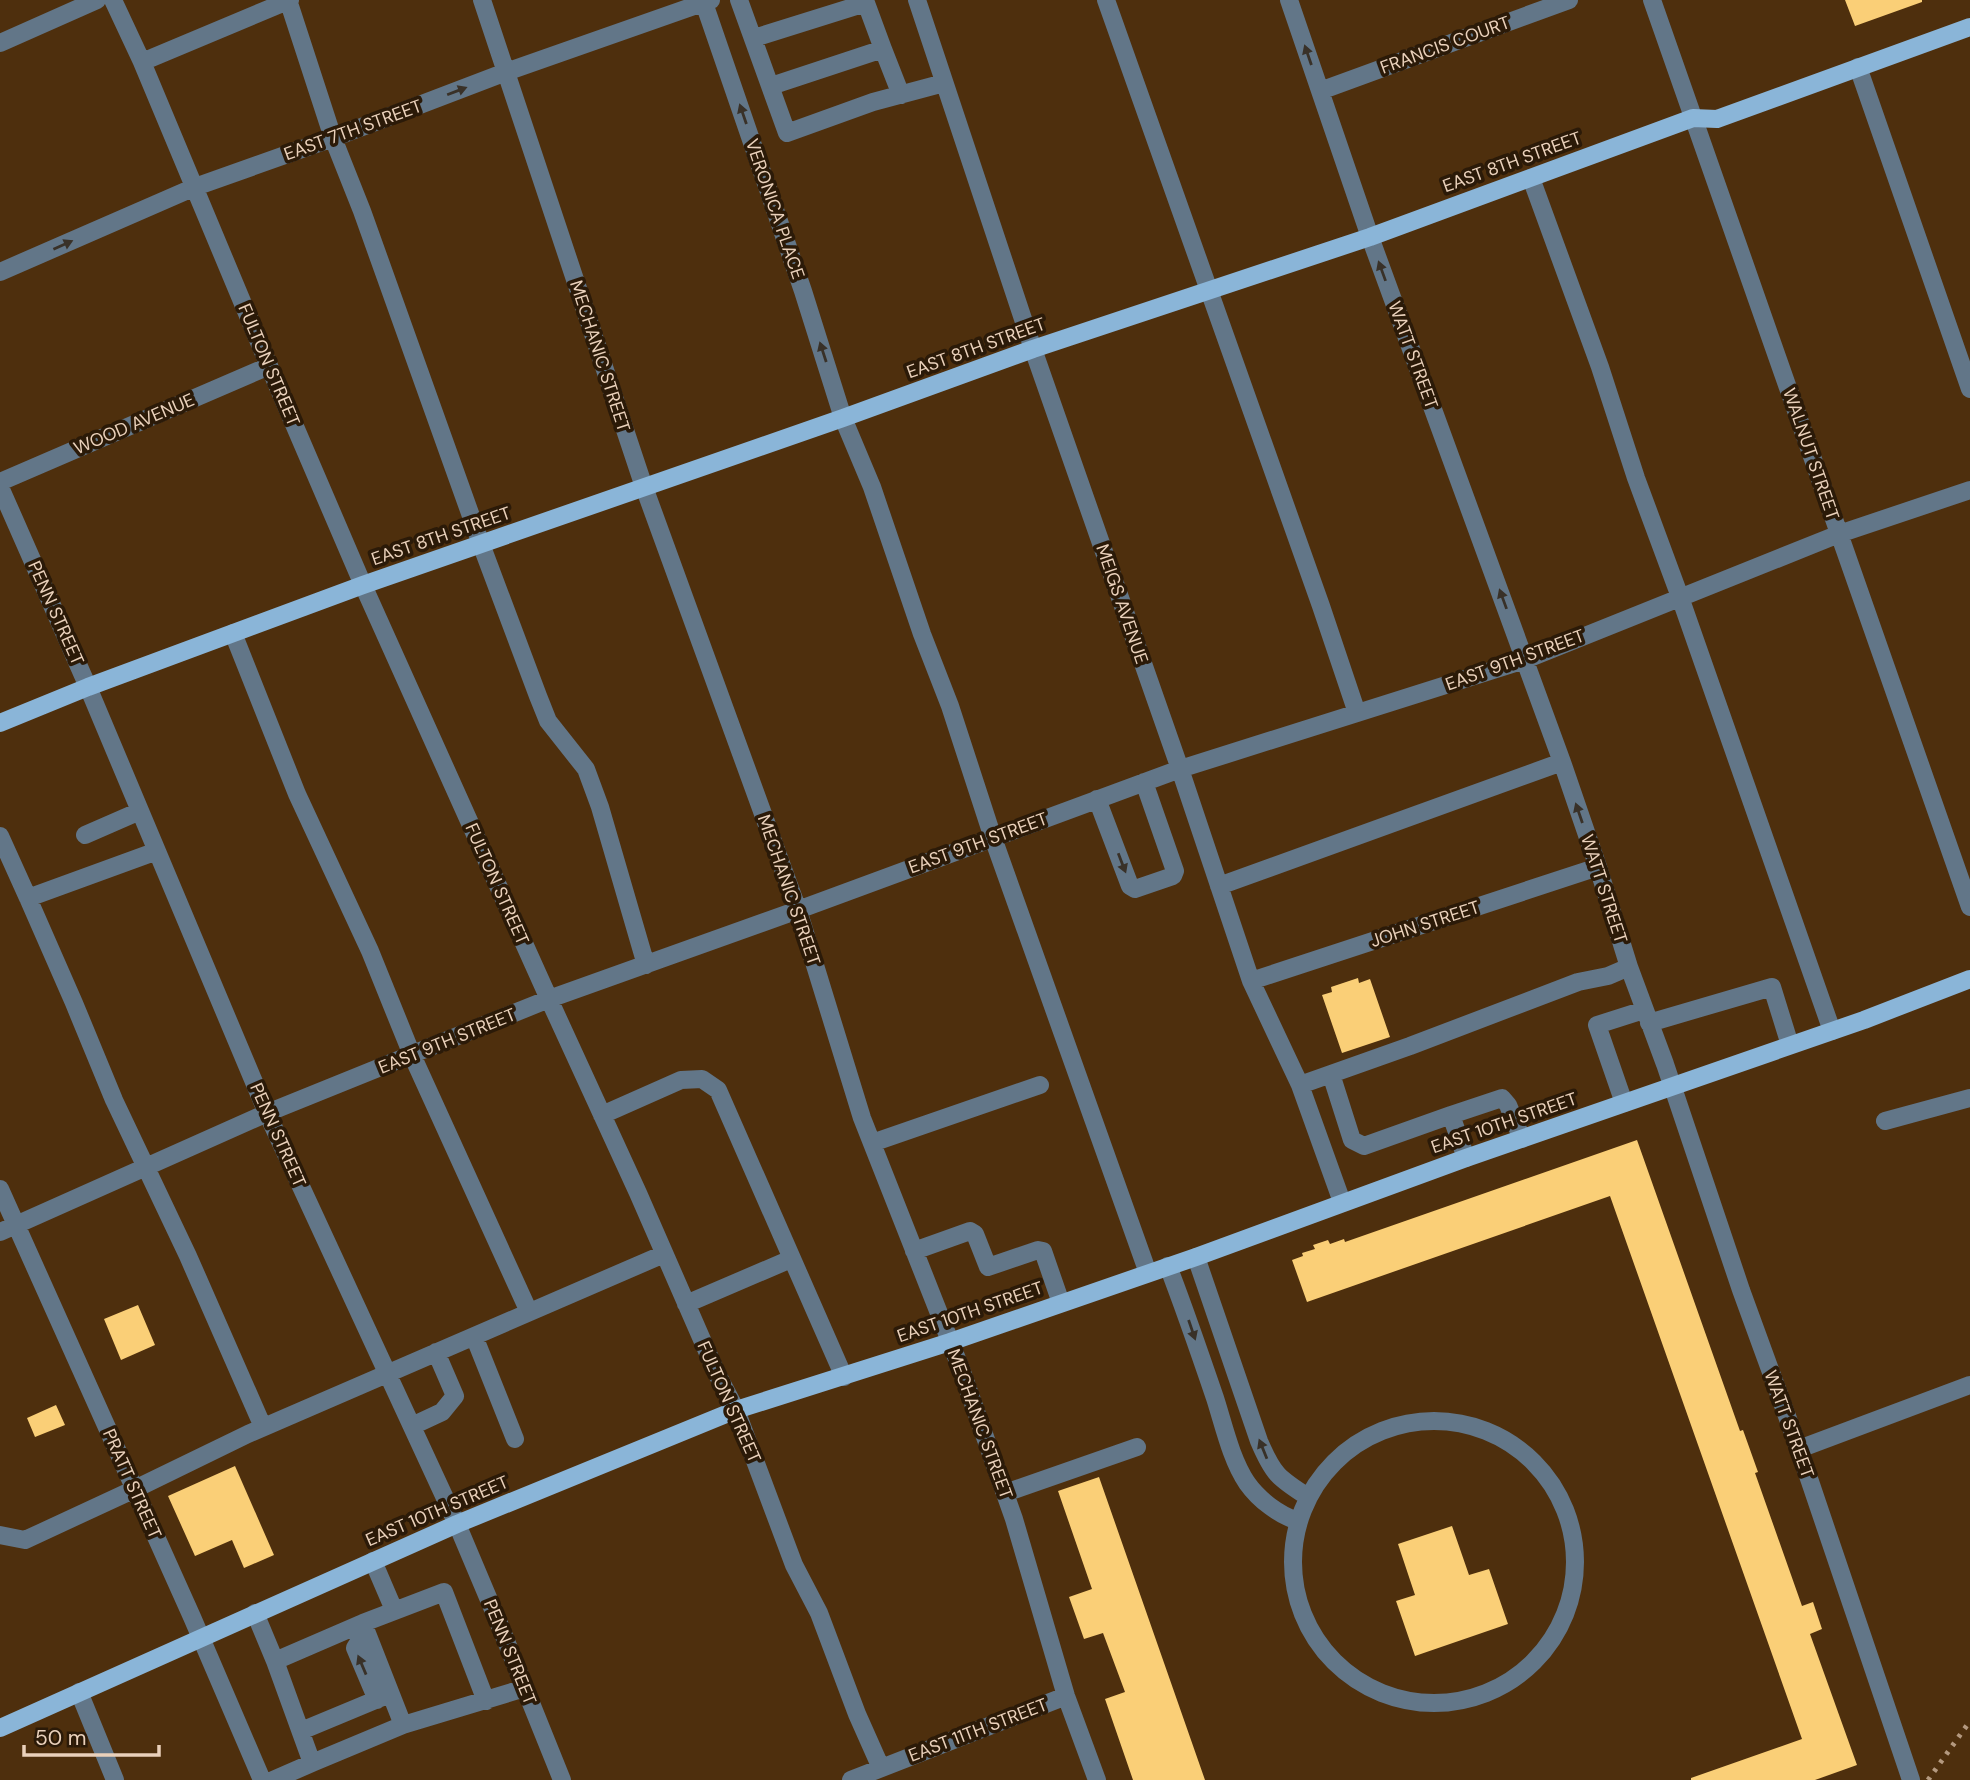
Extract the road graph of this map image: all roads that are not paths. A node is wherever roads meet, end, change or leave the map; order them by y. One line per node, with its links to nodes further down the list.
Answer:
1 (97, 0): 14 (street)
2 (113, 0): 16 (street, FULTON STREET)
3 (289, 0): 16 (street); 24 (street)
4 (482, 0): 18 (street, MECHANIC STREET)
5 (739, 0): 13 (street)
6 (916, 0): 19 (street, MEIGS AVENUE)
7 (1107, 0): 29 (street)
8 (1289, 0): 21 (street, WATT STREET, one-way to 8)
9 (1569, 0): 21 (street, FRANCIS COURT)
10 (1652, 0): 23 (street, WALNUT STREET)
11 (706, 1): 18 (street, EAST 7TH STREET); 33 (street, VERONICA PLACE, one-way to 11)
12 (1970, 27): 17 (main road, EAST 8TH STREET)
13 (754, 38): 15 (street); 20 (street)
14 (0, 43)
15 (883, 49): 20 (street); 22 (street)
16 (142, 62): 26 (street, FULTON STREET)
17 (1858, 67): 23 (main road, EAST 8TH STREET); 32 (street)
18 (506, 72): 24 (street, EAST 7TH STREET, one-way to 18); 35 (street, MECHANIC STREET)
19 (944, 83): 22 (street); 30 (street, MEIGS AVENUE)
20 (771, 86): 22 (street)
21 (1321, 91): 27 (street, WATT STREET)
22 (901, 95)
23 (1693, 118): 25 (main road, EAST 8TH STREET); 37 (street, WALNUT STREET)
24 (334, 138): 26 (street, EAST 7TH STREET); 38 (street)
25 (1531, 177): 27 (main road, EAST 8TH STREET); 40 (street)
26 (195, 187): 28 (street, EAST 7TH STREET, one-way to 26); 31 (street, FULTON STREET)
27 (1370, 237): 29 (main road, EAST 8TH STREET); 42 (street, WATT STREET, one-way to 27)
28 (0, 272)
29 (1209, 290): 30 (main road, EAST 8TH STREET); 44 (street)
30 (1033, 349): 33 (main road, EAST 8TH STREET); 47 (street, MEIGS AVENUE)
31 (269, 366): 34 (street, WOOD AVENUE); 39 (street, FULTON STREET)
32 (1970, 389)
33 (843, 418): 35 (main road, EAST 8TH STREET); 53 (street, VERONICA PLACE)
34 (0, 484): 43 (street, PENN STREET)
35 (644, 488): 38 (main road, EAST 8TH STREET); 59 (street, MECHANIC STREET)
36 (1970, 490): 37 (street, EAST 9TH STREET)
37 (1839, 534): 40 (street, EAST 9TH STREET); 58 (street, WALNUT STREET)
38 (481, 544): 39 (main road, EAST 8TH STREET); 60 (street)
39 (363, 585): 41 (main road, EAST 8TH STREET); 64 (street, FULTON STREET)
40 (1680, 597): 42 (street, EAST 9TH STREET); 66 (street)
41 (233, 633): 43 (main road, EAST 8TH STREET); 68 (street)
42 (1525, 660): 44 (street, EAST 9TH STREET); 46 (street, WATT STREET)
43 (88, 687): 45 (main road, EAST 8TH STREET); 50 (street, PENN STREET)
44 (1357, 713): 47 (street, EAST 9TH STREET)
45 (0, 723)
46 (1562, 762): 55 (street, WATT STREET, one-way to 46); 56 (street)
47 (1180, 769): 48 (street, EAST 9TH STREET); 56 (street, MEIGS AVENUE)
48 (1144, 782): 49 (street, EAST 9TH STREET); 49 (street, one-way to 48)
49 (1097, 800): 53 (street, EAST 9TH STREET)
50 (140, 811): 52 (street); 54 (street, PENN STREET)
51 (0, 835): 57 (street)
52 (85, 835)
53 (993, 838): 59 (street, EAST 9TH STREET); 91 (street, VERONICA PLACE)
54 (157, 851): 57 (street); 75 (street, PENN STREET)
55 (1598, 867): 61 (street, WATT STREET); 63 (street, JOHN STREET)
56 (1219, 886): 63 (street, MEIGS AVENUE)
57 (28, 898): 82 (street)
58 (1970, 907)
59 (797, 910): 60 (street, EAST 9TH STREET); 80 (street, MECHANIC STREET)
60 (646, 965): 64 (street, EAST 9TH STREET)
61 (1629, 967): 65 (street, WATT STREET); 69 (street)
62 (1970, 979): 66 (main road, EAST 10TH STREET)
63 (1251, 981): 71 (street, MEIGS AVENUE)
64 (549, 999): 68 (street, EAST 9TH STREET); 76 (street, FULTON STREET)
65 (1647, 1016): 67 (street); 72 (street, WATT STREET); 74 (street)
66 (1832, 1031): 67 (main road, EAST 10TH STREET)
67 (1790, 1045): 72 (main road, EAST 10TH STREET)
68 (412, 1055): 75 (street, EAST 9TH STREET); 94 (street)
69 (1332, 1074): 71 (street); 77 (street)
70 (1040, 1085): 80 (street)
71 (1300, 1085): 84 (street, MEIGS AVENUE)
72 (1672, 1087): 74 (main road, EAST 10TH STREET); 106 (street, WATT STREET)
73 (1970, 1098): 78 (street)
74 (1624, 1103): 79 (main road, EAST 10TH STREET)
75 (267, 1113): 82 (street, EAST 9TH STREET); 98 (street, PENN STREET)
76 (602, 1115): 87 (street, FULTON STREET); 89 (street)
77 (1451, 1115): 79 (street); 81 (street)
78 (1885, 1121)
79 (1522, 1139): 81 (main road, EAST 10TH STREET)
80 (872, 1143): 86 (street, MECHANIC STREET)
81 (1466, 1158): 84 (main road, EAST 10TH STREET)
82 (146, 1167): 85 (street, EAST 9TH STREET); 103 (street)
83 (0, 1189): 85 (street, PRATT STREET)
84 (1342, 1202): 88 (main road, EAST 10TH STREET)
85 (8, 1229): 107 (street, PRATT STREET)
86 (914, 1251): 92 (street); 96 (street, MECHANIC STREET)
87 (664, 1254): 93 (street, FULTON STREET); 94 (street)
88 (1196, 1257): 90 (main road, EAST 10TH STREET); 109 (street, one-way to 88)
89 (791, 1259): 93 (street); 99 (street)
90 (1168, 1266): 91 (main road, EAST 10TH STREET); 110 (street, one-way to 110)
91 (1148, 1273): 92 (main road, EAST 10TH STREET)
92 (1061, 1303): 96 (main road, EAST 10TH STREET)
93 (686, 1304): 101 (street, FULTON STREET)
94 (529, 1312): 95 (street)
95 (474, 1336): 97 (street); 104 (street)
96 (950, 1342): 99 (main road, EAST 10TH STREET); 108 (street, MECHANIC STREET)
97 (436, 1352): 98 (street); 102 (street)
98 (387, 1373): 102 (street, PENN STREET); 103 (street)
99 (844, 1377): 101 (main road, EAST 10TH STREET)
100 (1970, 1385): 106 (street)
101 (736, 1409): 111 (main road, EAST 10TH STREET); 128 (street, FULTON STREET)
102 (412, 1426): 111 (street, PENN STREET)
103 (262, 1427): 107 (street)
104 (515, 1438)
105 (1137, 1447): 108 (street)
106 (1799, 1449): 135 (street, WATT STREET)
107 (135, 1489): 112 (street); 117 (street, PRATT STREET)
108 (1005, 1493): 121 (street, MECHANIC STREET)
109 (1308, 1497): 110 (street); 110 (street)
110 (1298, 1521)
111 (457, 1524): 113 (main road, EAST 10TH STREET); 119 (street, PENN STREET)
112 (0, 1535)
113 (373, 1561): 114 (street); 115 (main road, EAST 10TH STREET)
114 (394, 1610): 116 (street); 123 (street)
115 (255, 1613): 117 (main road, EAST 10TH STREET); 118 (street)
116 (364, 1627): 118 (street); 122 (street)
117 (200, 1637): 120 (main road, EAST 10TH STREET); 130 (street, PRATT STREET)
118 (275, 1661): 126 (street)
119 (525, 1688): 123 (street); 132 (street, PENN STREET)
120 (79, 1692): 125 (main road, EAST 10TH STREET); 129 (street)
121 (1066, 1696): 128 (street, EAST 11TH STREET); 134 (street, MECHANIC STREET)
122 (384, 1697): 124 (street); 126 (street)
123 (486, 1700): 124 (street)
124 (403, 1725): 127 (street)
125 (0, 1728)
126 (301, 1731): 127 (street)
127 (312, 1763): 131 (street)
128 (881, 1768): 133 (street, EAST 11TH STREET)
129 (115, 1780)
130 (262, 1780)
131 (273, 1780)
132 (562, 1780)
133 (851, 1780)
134 (1097, 1780)
135 (1911, 1780)

